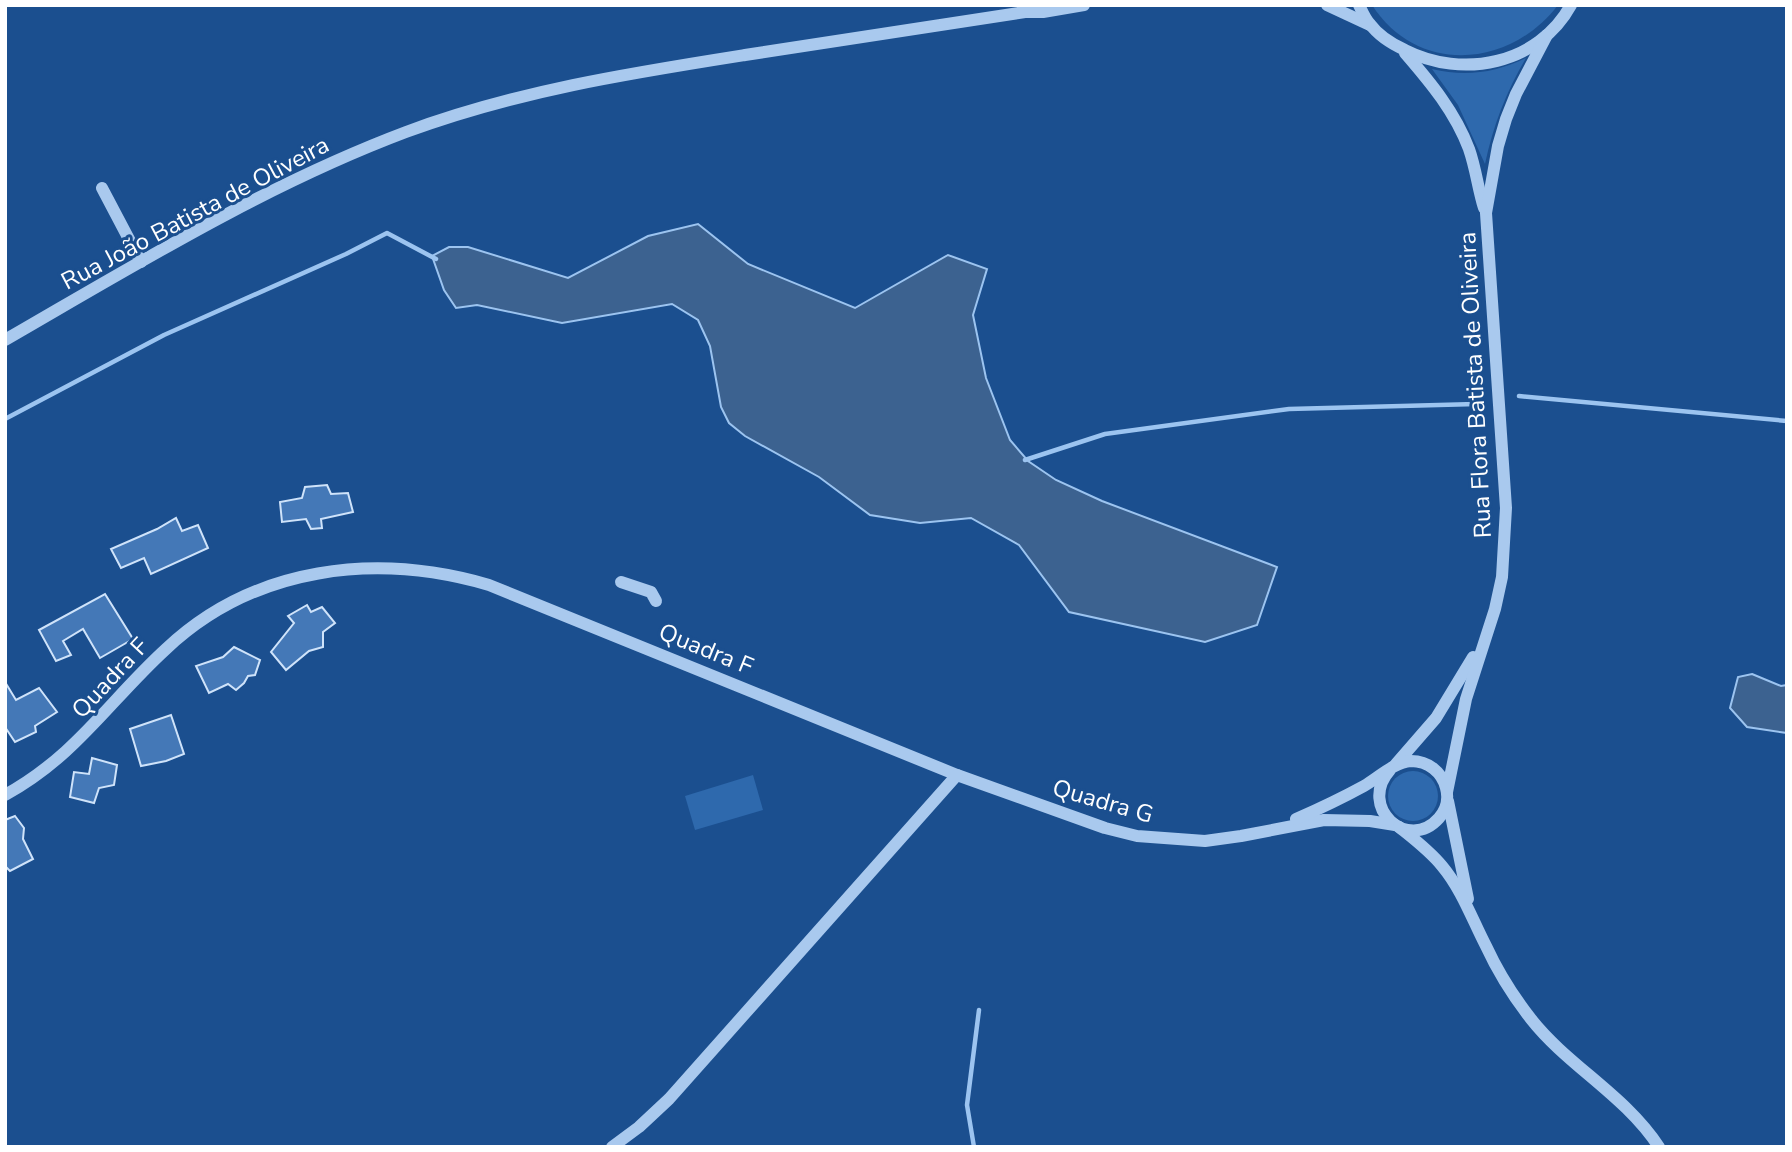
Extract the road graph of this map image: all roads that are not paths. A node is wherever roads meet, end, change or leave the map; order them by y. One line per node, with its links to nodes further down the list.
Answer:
1 (1043, 5): 6 (street, Rua João Batista de Oliveira)
2 (1084, 5): 6 (street, Rua João Batista de Oliveira)
3 (1327, 5): 7 (street)
4 (1359, 5): 7 (street)
5 (1570, 7): 8 (street)
6 (1025, 12): 12 (street, Rua João Batista de Oliveira)
7 (1370, 25): 9 (street)
8 (1547, 35): 9 (street); 11 (street, Rua Flora Batista de Oliveira)
9 (1400, 48): 11 (street, Rua Flora Batista de Oliveira)
10 (102, 188): 12 (street)
11 (1486, 213): 16 (street, Rua Flora Batista de Oliveira)
12 (141, 262): 13 (street, Rua João Batista de Oliveira)
13 (5, 340)
14 (621, 582): 15 (street)
15 (656, 601)
16 (1485, 636): 17 (street, Rua Flora Batista de Oliveira); 19 (street, Rua Flora Batista de Oliveira)
17 (1392, 769): 19 (street); 21 (street); 22 (street, Quadra G)
18 (957, 775): 20 (street, Quadra F); 22 (street, Quadra G); 24 (street)
19 (1447, 793): 21 (street); 23 (street)
20 (5, 795)
21 (1397, 826): 22 (street, Quadra G); 23 (street)
22 (1282, 827)
23 (1473, 917): 25 (street)
24 (612, 1147)
25 (1659, 1147)

